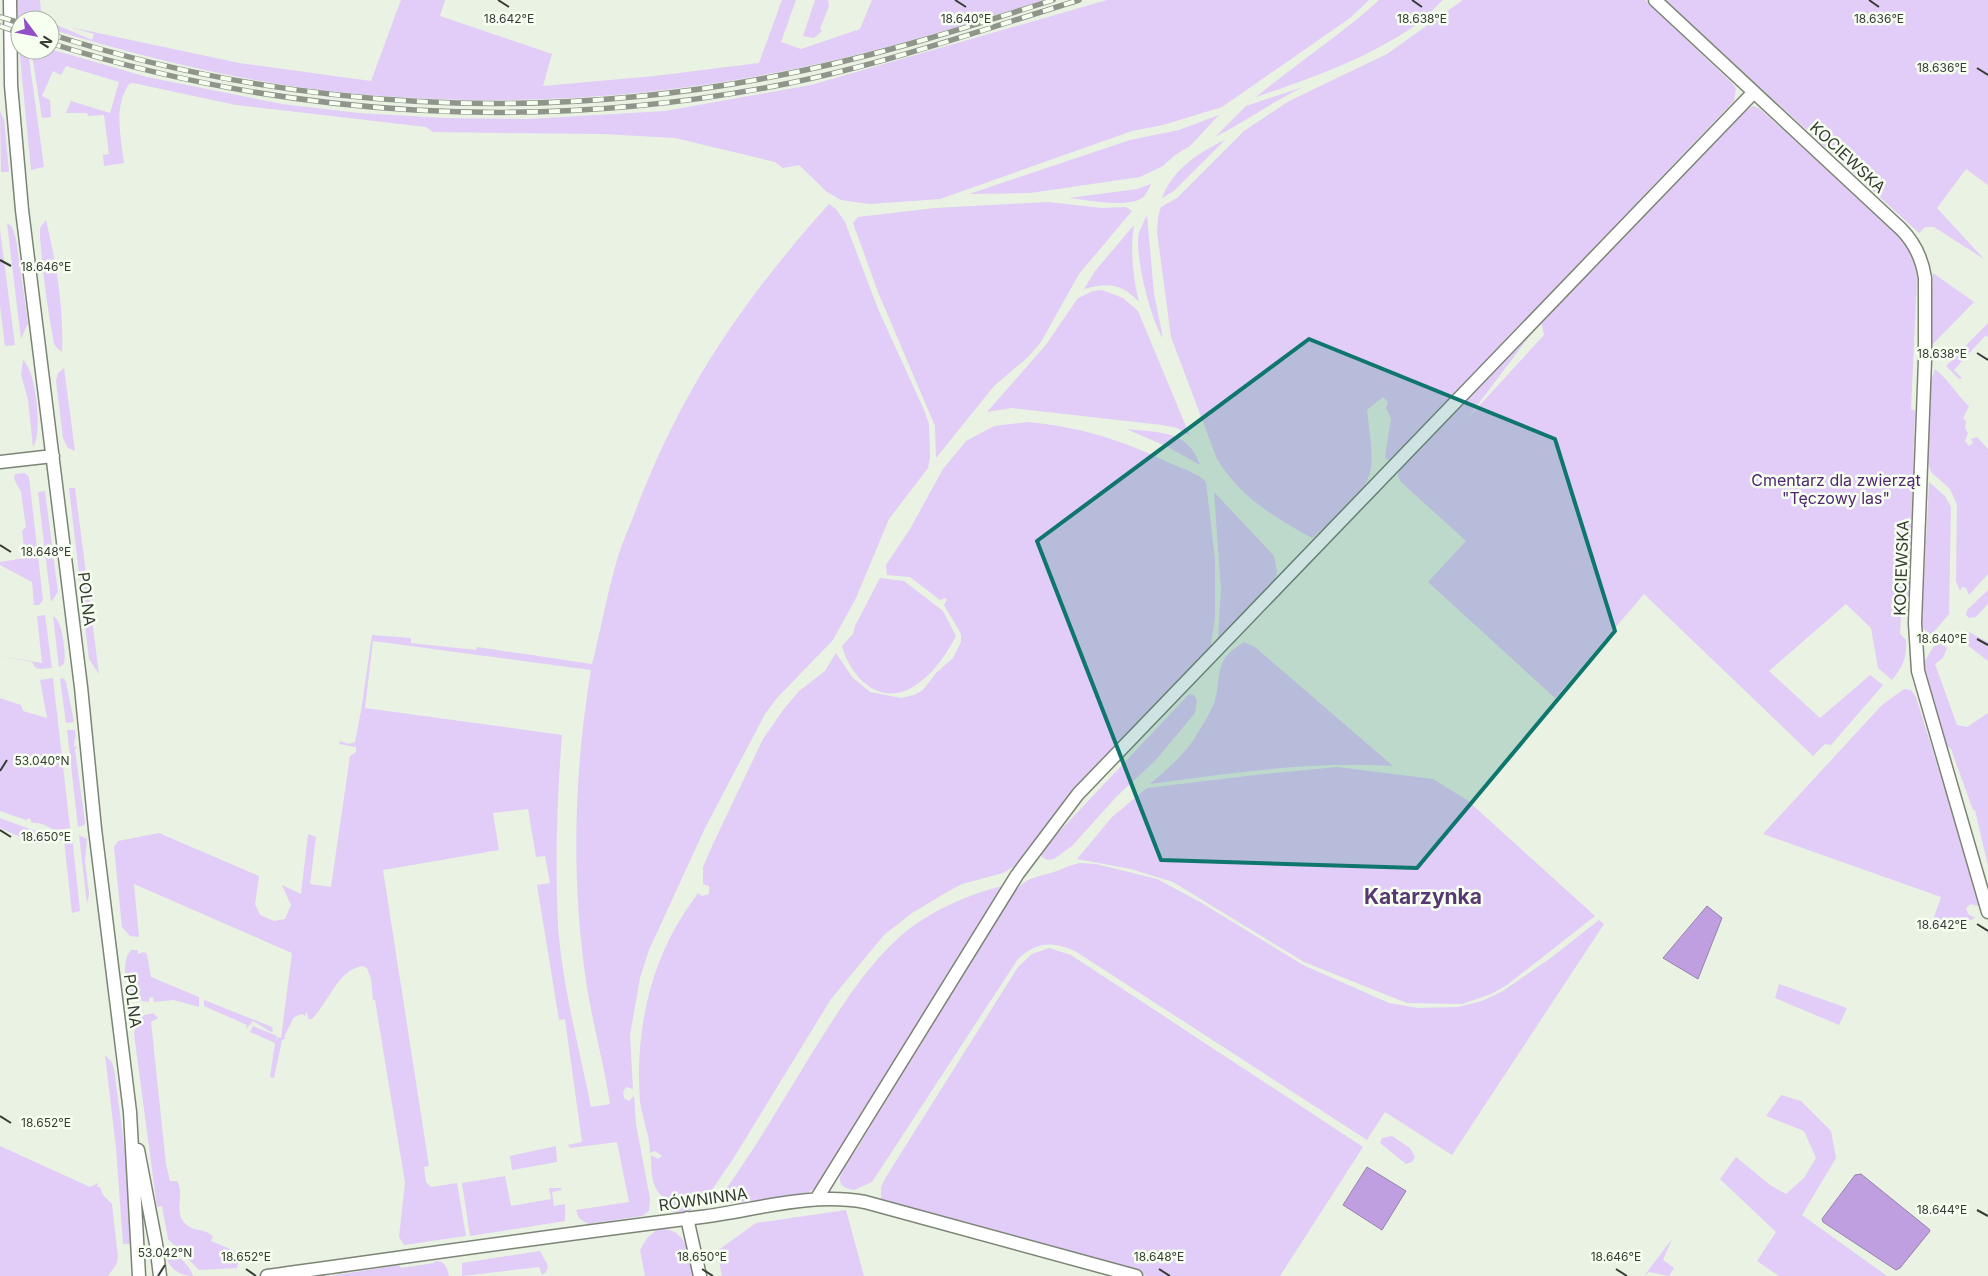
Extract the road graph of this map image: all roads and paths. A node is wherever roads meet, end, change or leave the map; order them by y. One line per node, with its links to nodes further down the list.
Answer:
1 (10, 0): 4 (street, POLNA)
2 (1655, 0): 3 (street, KOCIEWSKA)
3 (1754, 92): 6 (street, KOCIEWSKA); 8 (street)
4 (53, 456): 5 (street); 7 (street, POLNA)
5 (0, 462)
6 (1988, 912)
7 (130, 1112): 10 (street, POLNA); 11 (street, POLNA)
8 (818, 1198): 9 (street, RÓWNINNA); 14 (street, RÓWNINNA)
9 (687, 1218): 12 (street, RÓWNINNA); 13 (street)
10 (140, 1276)
11 (160, 1276)
12 (267, 1276)
13 (700, 1276)
14 (1136, 1276)

